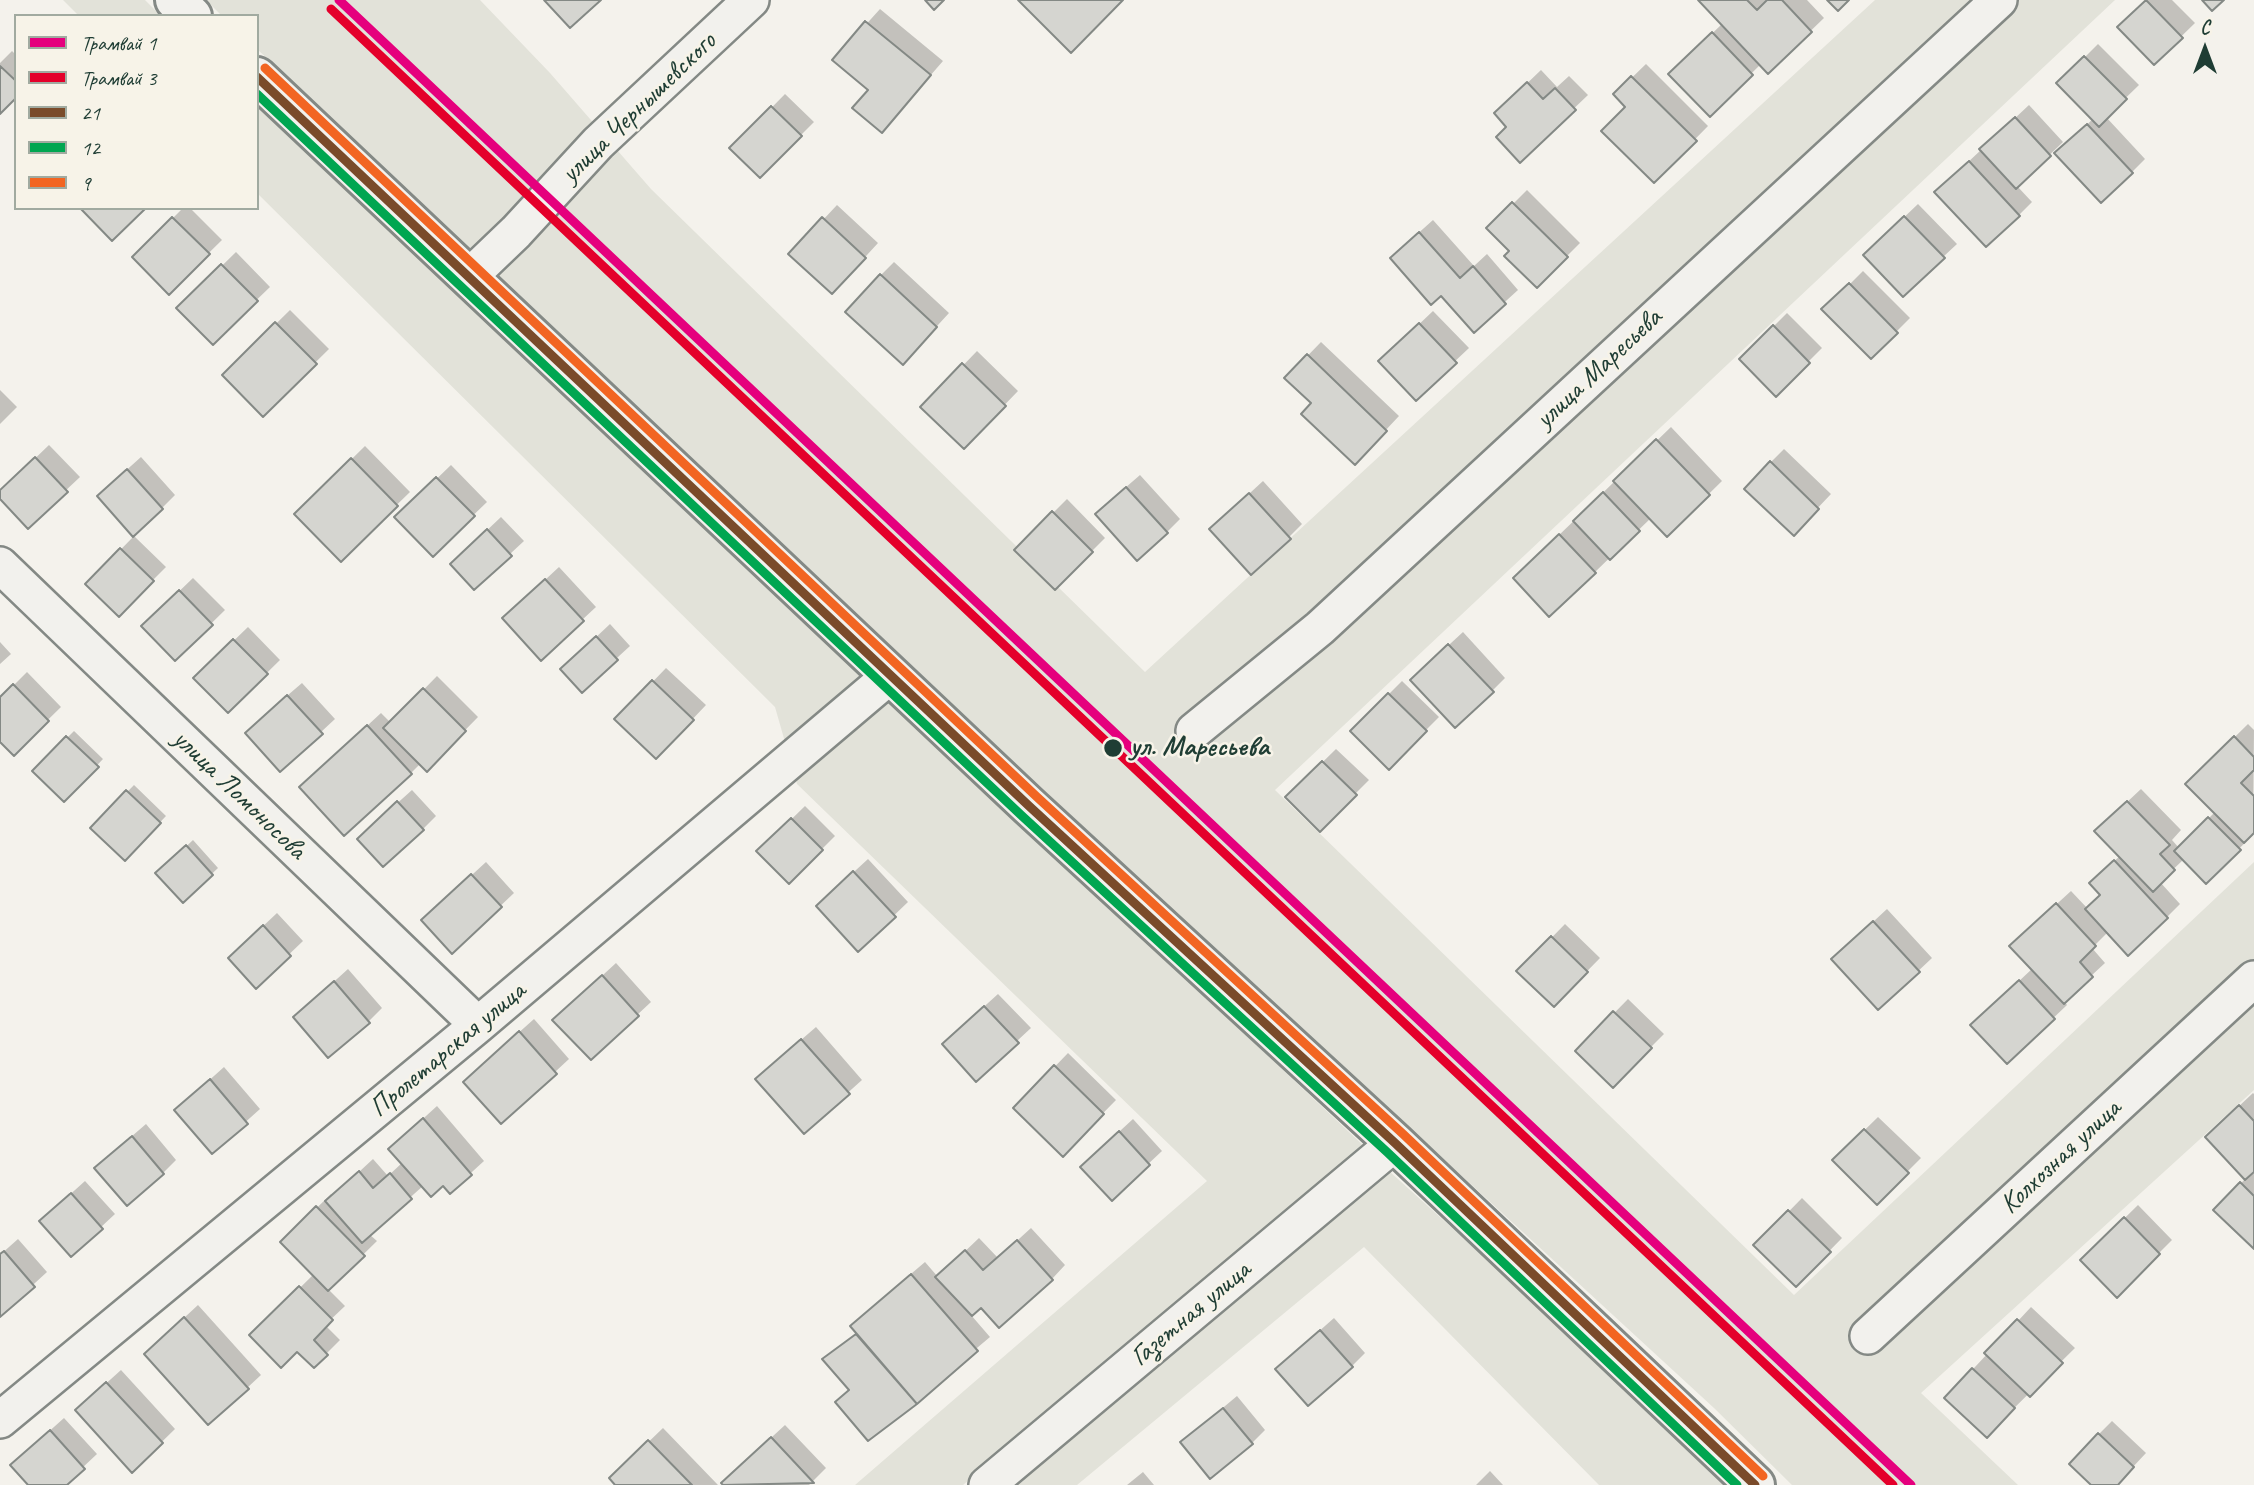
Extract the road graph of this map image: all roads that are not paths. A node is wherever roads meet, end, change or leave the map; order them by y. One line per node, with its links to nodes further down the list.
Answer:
1 (175, 0): 4 (main road)
2 (751, 0): 6 (street, улица Чернышевского)
3 (1999, 0): 9 (street, улица Маресьева)
4 (190, 14)
5 (259, 80): 6 (main road)
6 (468, 276): 8 (main road)
7 (0, 565): 11 (street, улица Ломоносова)
8 (891, 675): 11 (street, Пролетарская улица); 12 (main road)
9 (1194, 731)
10 (2254, 979): 13 (street, Колхозная улица)
11 (478, 1025): 14 (street, Пролетарская улица)
12 (1395, 1143): 15 (street, Газетная улица); 16 (main road)
13 (1868, 1336)
14 (0, 1420)
15 (987, 1485)
16 (1755, 1485)

